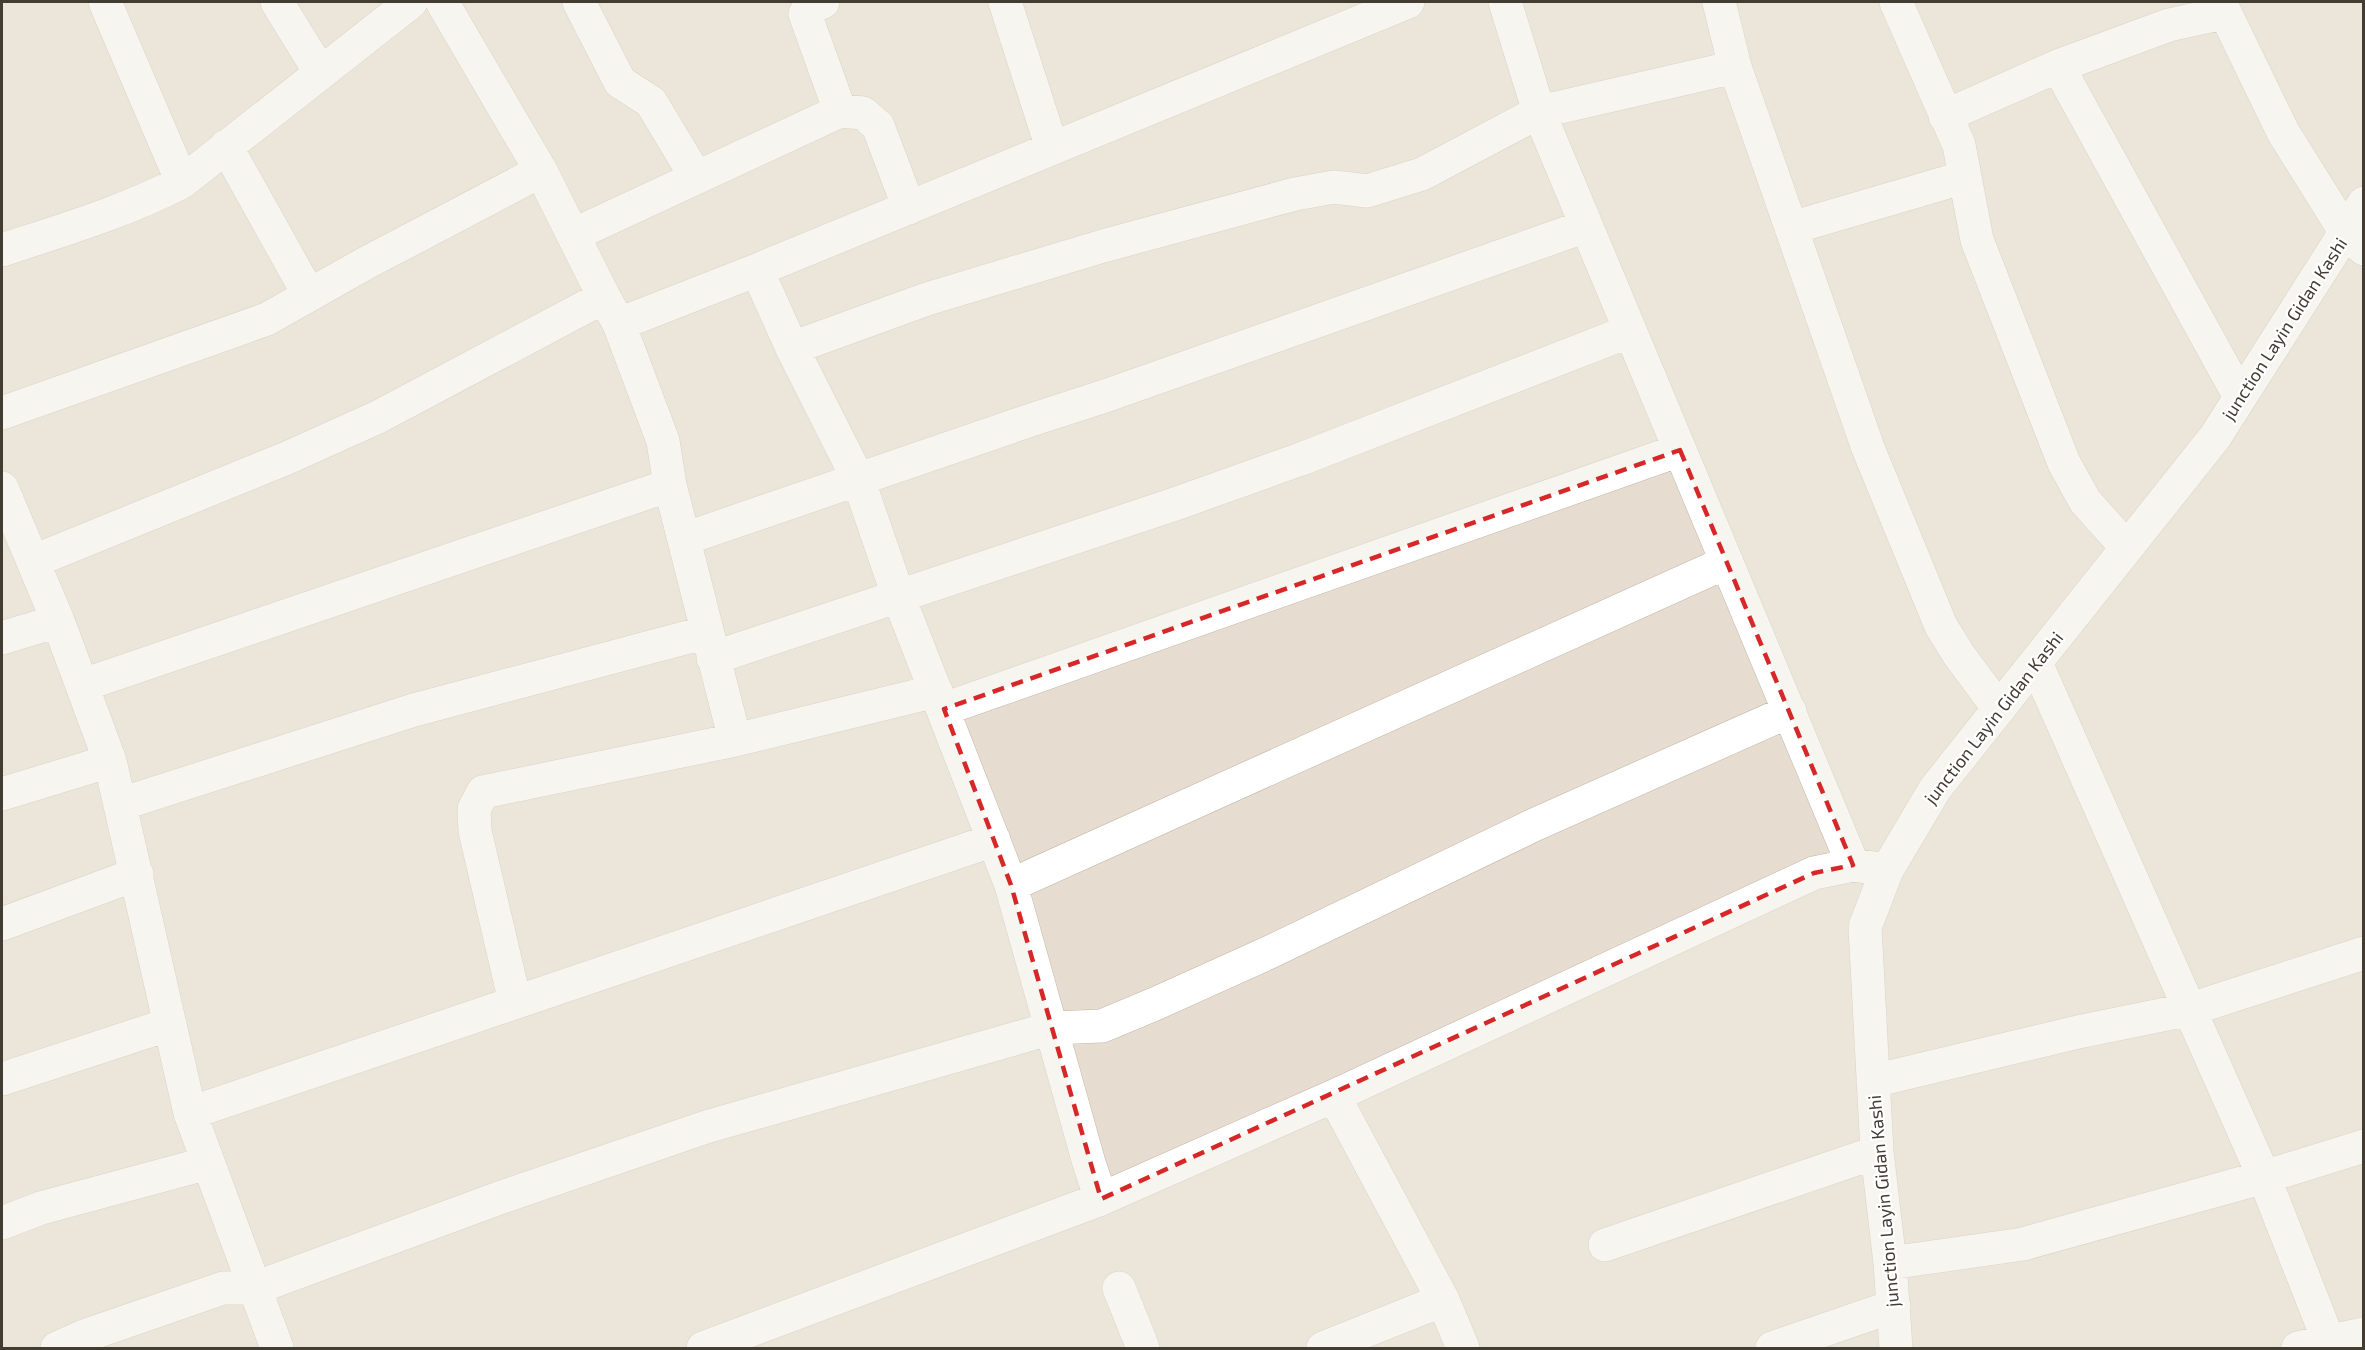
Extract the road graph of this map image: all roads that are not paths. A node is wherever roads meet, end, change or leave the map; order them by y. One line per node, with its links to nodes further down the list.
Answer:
1 (105, 2): 24 (street)
2 (277, 2): 15 (street)
3 (411, 2): 15 (street)
4 (442, 2): 21 (street)
5 (579, 2): 22 (street)
6 (823, 2): 16 (street)
7 (1005, 2): 20 (street)
8 (1408, 2): 20 (street)
9 (1504, 2): 17 (street)
10 (1719, 2): 14 (street)
11 (1896, 2): 18 (street)
12 (2222, 7): 13 (street); 30 (street)
13 (2058, 66): 18 (street); 37 (street)
14 (1735, 67): 17 (street); 28 (street)
15 (320, 72): 19 (street)
16 (840, 111): 22 (street); 26 (street)
17 (1539, 111): 27 (street); 36 (street)
18 (1945, 116): 23 (street)
19 (226, 146): 24 (street); 33 (street)
20 (1052, 148): 26 (street)
21 (542, 171): 29 (street); 33 (street)
22 (696, 177): 29 (street)
23 (1965, 177): 28 (street); 44 (street)
24 (182, 182): 31 (street)
25 (2364, 203): 30 (street, junction Layin Gidan Kashi)
26 (909, 208): 32 (street)
27 (1586, 226): 35 (street); 40 (street)
28 (1791, 228): 54 (street)
29 (573, 234): 34 (street)
30 (2355, 241): 37 (street, junction Layin Gidan Kashi)
31 (2, 250)
32 (757, 270): 34 (street); 36 (street)
33 (309, 295): 38 (street)
34 (612, 311): 41 (street); 45 (street)
35 (1630, 331): 39 (street); 47 (street)
36 (792, 348): 40 (street)
37 (2240, 397): 44 (street, junction Layin Gidan Kashi)
38 (2, 413)
39 (1680, 450): 46 (street); 53 (street)
40 (858, 479): 43 (street); 47 (street)
41 (670, 485): 43 (street); 52 (street)
42 (2, 488): 45 (street)
43 (684, 539): 50 (street)
44 (2127, 548): 51 (street, junction Layin Gidan Kashi)
45 (34, 561): 48 (street)
46 (1727, 562): 55 (street); 64 (street)
47 (898, 595): 50 (street); 53 (street)
48 (58, 621): 49 (street); 52 (street)
49 (2, 638)
50 (710, 645): 56 (street); 59 (street)
51 (2036, 663): 54 (street, junction Layin Gidan Kashi); 68 (street)
52 (83, 686): 57 (street)
53 (940, 700): 56 (street); 60 (street)
54 (1999, 709): 62 (street, junction Layin Gidan Kashi)
55 (1790, 711): 61 (street); 70 (street)
56 (735, 740): 67 (street)
57 (110, 761): 58 (street); 59 (street)
58 (2, 794)
59 (121, 804): 63 (street)
60 (994, 840): 64 (street); 67 (street)
61 (1852, 864): 62 (street); 73 (street)
62 (1887, 870): 72 (street, junction Layin Gidan Kashi)
63 (137, 874): 65 (street); 69 (street)
64 (1011, 885): 70 (street)
65 (2, 924)
66 (2364, 953): 68 (street)
67 (515, 1002): 74 (street)
68 (2191, 1009): 72 (street); 78 (street)
69 (170, 1024): 71 (street); 74 (street)
70 (1052, 1028): 79 (street); 83 (street)
71 (2, 1079)
72 (1873, 1081): 76 (street, junction Layin Gidan Kashi)
73 (1334, 1096): 79 (street); 85 (street)
74 (190, 1113): 77 (street)
75 (2364, 1146): 78 (street)
76 (1877, 1152): 81 (street); 82 (street, junction Layin Gidan Kashi)
77 (208, 1163): 80 (street); 83 (street)
78 (2264, 1177): 82 (street); 88 (street)
79 (1101, 1199): 89 (street)
80 (2, 1223)
81 (1605, 1245)
82 (1890, 1263): 86 (street, junction Layin Gidan Kashi)
83 (255, 1288): 90 (street); 91 (street)
84 (1119, 1288): 92 (street)
85 (1443, 1300): 93 (street); 94 (street)
86 (1894, 1306): 95 (street); 96 (street, junction Layin Gidan Kashi)
87 (2364, 1334): 88 (street)
88 (2314, 1345)
89 (714, 1346)
90 (57, 1348)
91 (277, 1348)
92 (1143, 1348)
93 (1323, 1348)
94 (1463, 1348)
95 (1772, 1348)
96 (1896, 1348)

